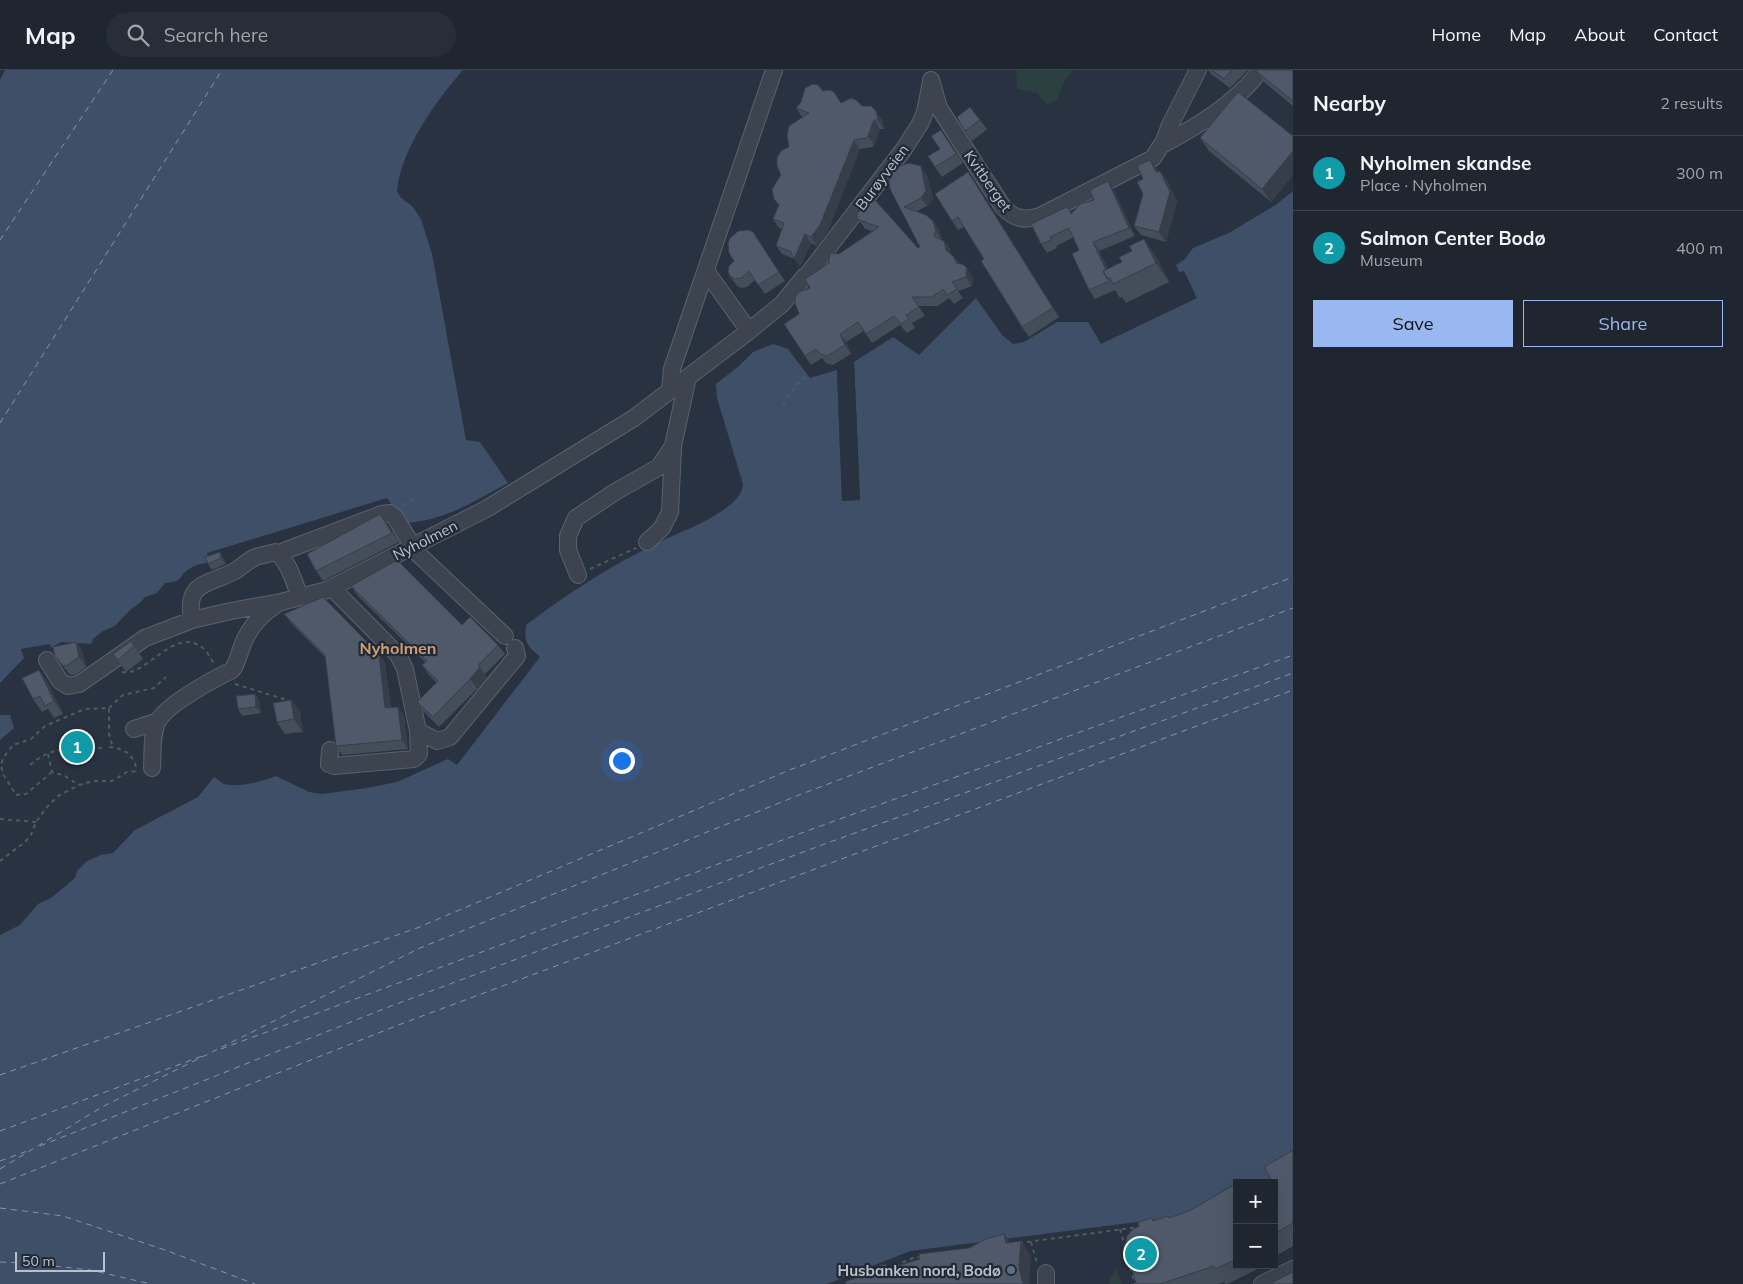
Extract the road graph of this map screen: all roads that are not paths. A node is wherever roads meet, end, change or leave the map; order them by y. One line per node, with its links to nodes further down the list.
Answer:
1 (774, 70): 6 (street)
2 (1198, 70): 5 (street, Kvitberget)
3 (1261, 70): 5 (street)
4 (932, 75): 5 (street, Kvitberget); 7 (street, Burøyveien)
5 (1162, 146)
6 (706, 271): 7 (street); 10 (street)
7 (749, 331): 8 (street, Burøyveien)
8 (721, 353): 9 (street, Nyholmen)
9 (688, 377): 10 (street, Nyholmen); 11 (street)
10 (670, 391): 13 (street, Nyholmen)
11 (673, 446): 12 (street); 15 (street)
12 (647, 542)
13 (412, 547): 14 (street); 16 (street, Nyholmen); 23 (street)
14 (280, 555): 17 (street); 19 (street)
15 (578, 575)
16 (332, 588): 17 (street, Nyholmen); 23 (street)
17 (300, 597): 18 (street, Nyholmen)
18 (281, 602): 19 (street, Nyholmen); 21 (street)
19 (192, 620): 20 (street, Nyholmen)
20 (47, 660)
21 (158, 721): 22 (street); 25 (street)
22 (134, 729)
23 (418, 731): 24 (street)
24 (330, 750)
25 (144, 769)
26 (1293, 1269): 27 (street)
27 (1262, 1284)

